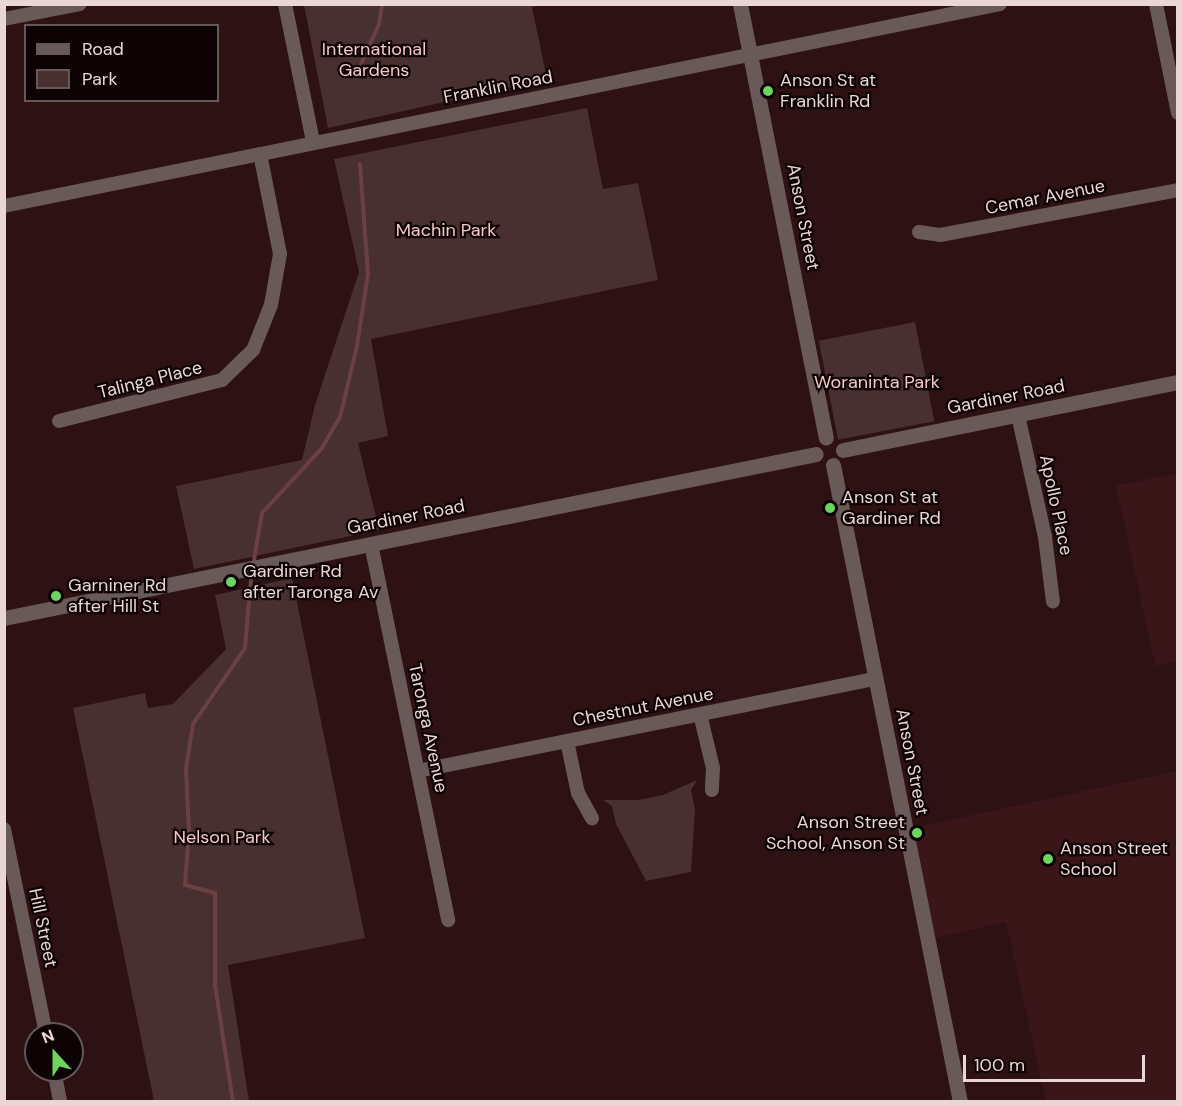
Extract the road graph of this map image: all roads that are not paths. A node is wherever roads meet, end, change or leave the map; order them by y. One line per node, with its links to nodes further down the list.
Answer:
1 (80, 4): 6 (street)
2 (285, 4): 9 (street)
3 (740, 4): 7 (street, Anson Street)
4 (1000, 4): 7 (street, Franklin Road)
5 (1156, 4): 8 (street)
6 (4, 20)
7 (751, 55): 9 (street, Franklin Road); 17 (street, Anson Street)
8 (1178, 113)
9 (313, 142): 10 (street, Franklin Road)
10 (260, 154): 12 (street, Franklin Road); 16 (street, Talinga Place)
11 (1178, 190): 13 (street, Cemar Avenue)
12 (4, 206)
13 (919, 232)
14 (1178, 382): 15 (street, Gardiner Road)
15 (1018, 415): 18 (street, Gardiner Road); 22 (street, Apollo Place)
16 (59, 422)
17 (826, 438): 18 (street); 19 (street)
18 (843, 450): 20 (street)
19 (816, 454): 20 (street); 21 (street, Gardiner Road)
20 (832, 465): 24 (street, Anson Street)
21 (371, 543): 23 (street, Gardiner Road); 27 (street, Taronga Avenue)
22 (1053, 602)
23 (4, 618)
24 (876, 679): 25 (street, Chestnut Avenue); 35 (street, Anson Street)
25 (700, 714): 26 (street, Chestnut Avenue); 28 (street)
26 (567, 741): 27 (street, Chestnut Avenue); 29 (street)
27 (418, 771): 31 (street, Taronga Avenue)
28 (712, 790)
29 (592, 818)
30 (4, 829): 32 (street, Hill Street)
31 (448, 920)
32 (44, 1022)
33 (56, 1082): 34 (street)
34 (60, 1101)
35 (960, 1101)

